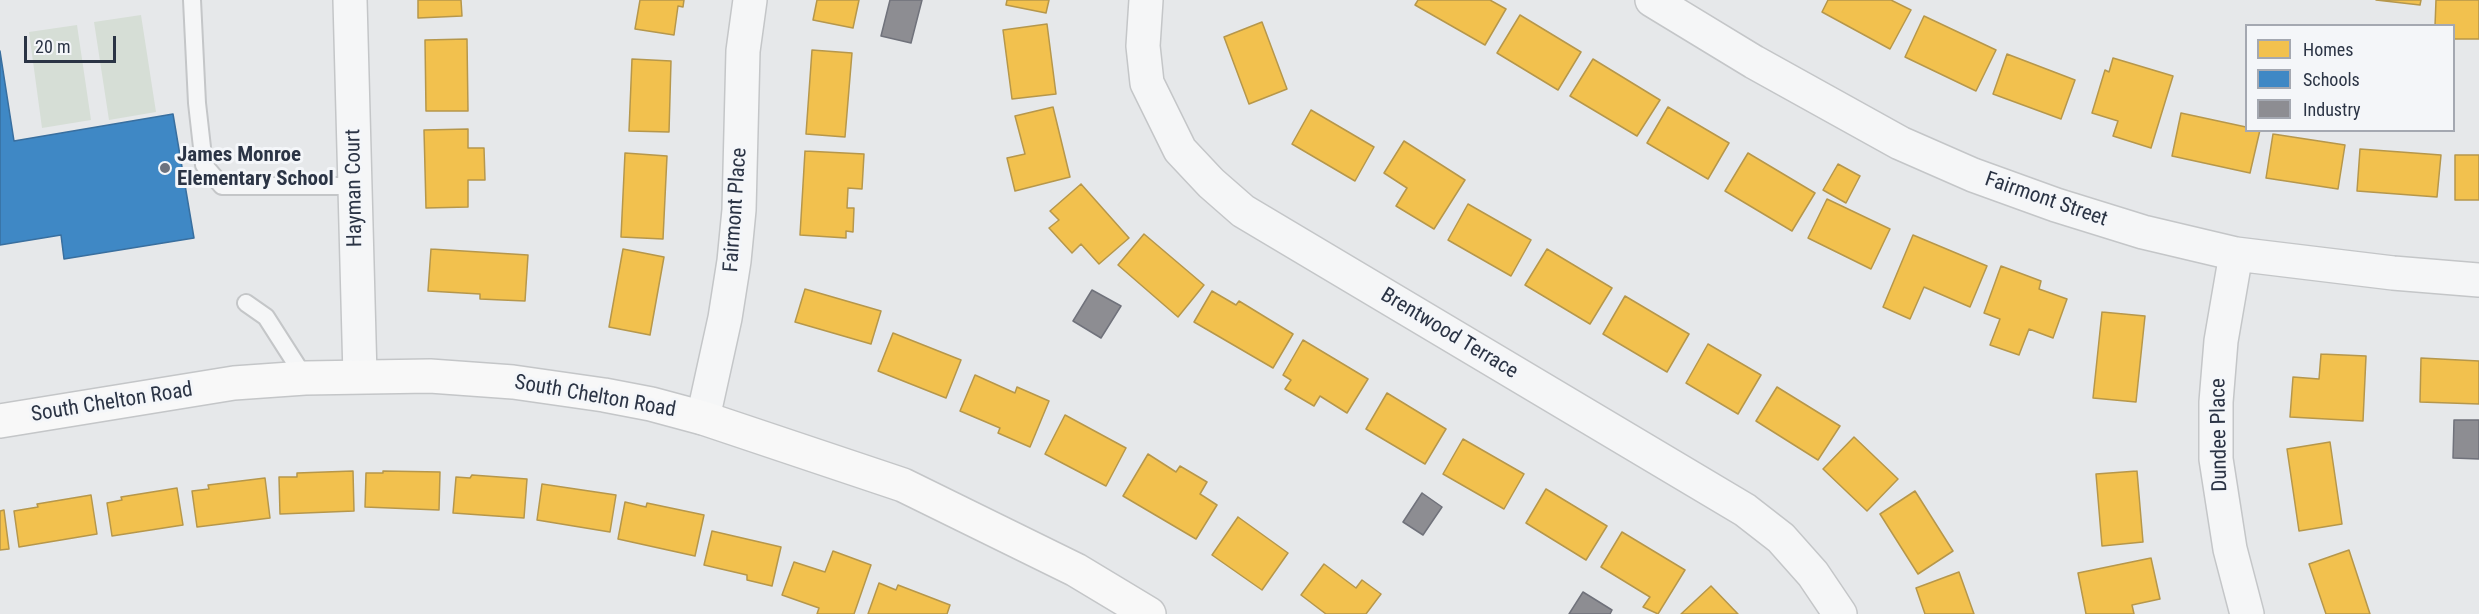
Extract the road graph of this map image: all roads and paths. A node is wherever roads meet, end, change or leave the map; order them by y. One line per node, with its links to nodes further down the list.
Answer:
1 (192, 0): 6 (lane)
2 (351, 0): 6 (street, Hayman Court)
3 (750, 0): 12 (street, Fairmont Place)
4 (1146, 0): 15 (street, Brentwood Terrace)
5 (1652, 0): 7 (street, Fairmont Street)
6 (355, 186): 10 (street, Hayman Court)
7 (2236, 254): 8 (street, Fairmont Street); 16 (street, Dundee Place)
8 (2479, 280)
9 (246, 303): 11 (lane)
10 (360, 376): 11 (main road, South Chelton Road); 12 (main road, South Chelton Road)
11 (305, 378): 13 (main road, South Chelton Road)
12 (703, 418): 14 (main road, South Chelton Road)
13 (0, 421)
14 (1149, 614)
15 (1840, 614)
16 (2247, 614)

